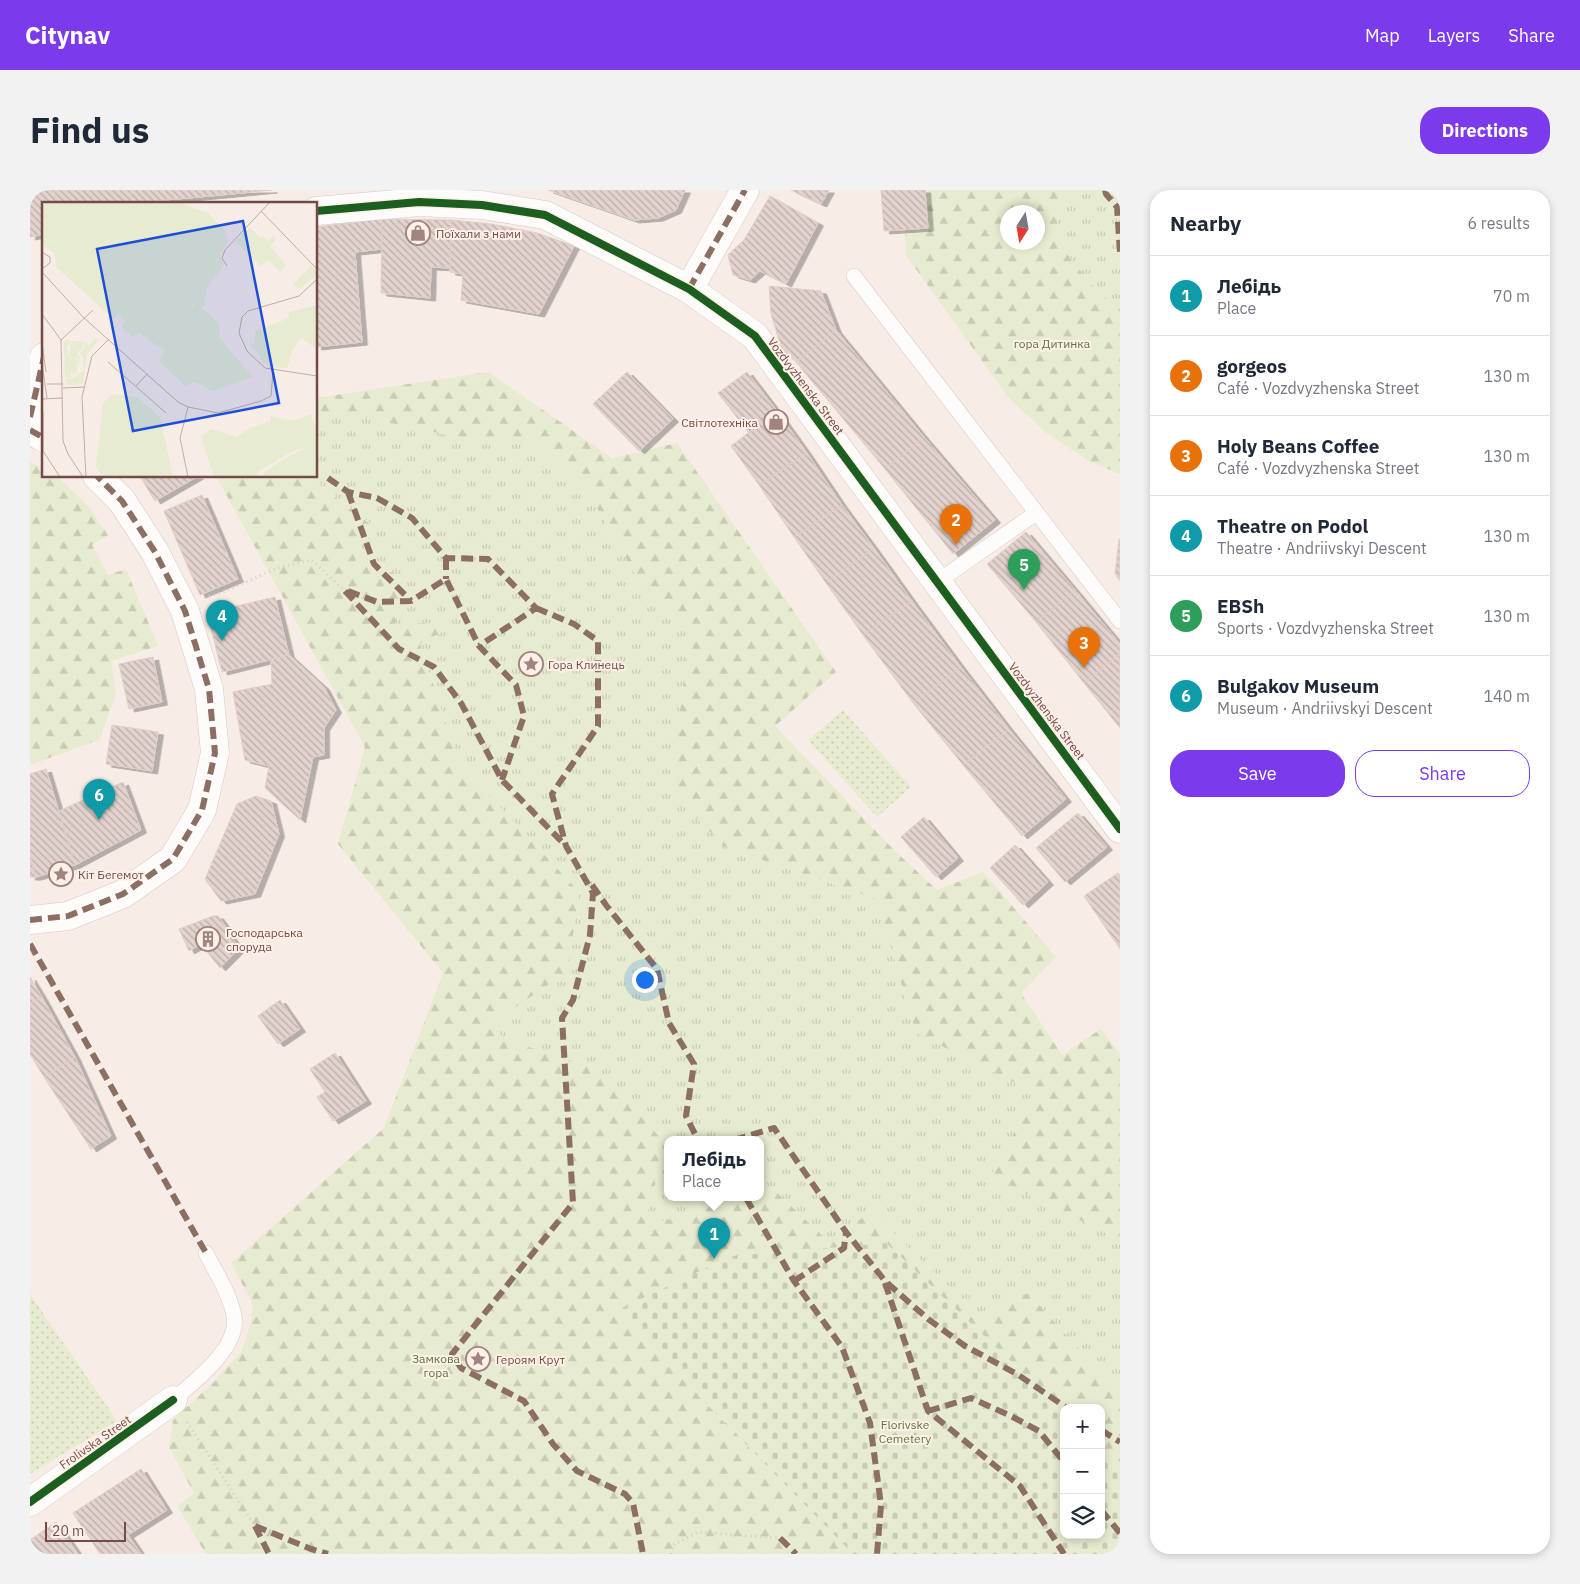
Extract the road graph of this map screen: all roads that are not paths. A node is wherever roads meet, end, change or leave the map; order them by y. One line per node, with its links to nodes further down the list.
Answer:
1 (745, 190): 4 (street)
2 (318, 211): 4 (street, Vozdvyzhenska Street)
3 (854, 276): 10 (lane)
4 (689, 288): 11 (street, Vozdvyzhenska Street)
5 (41, 370): 6 (street)
6 (30, 417)
7 (30, 430): 8 (street)
8 (42, 437)
9 (99, 478): 14 (street)
10 (1036, 512): 11 (lane); 12 (lane)
11 (937, 582): 13 (street, Vozdvyzhenska Street)
12 (1120, 621)
13 (1120, 829)
14 (30, 920)
15 (206, 1253): 16 (lane)
16 (173, 1400): 17 (street, Frolivska Street)
17 (30, 1502)

